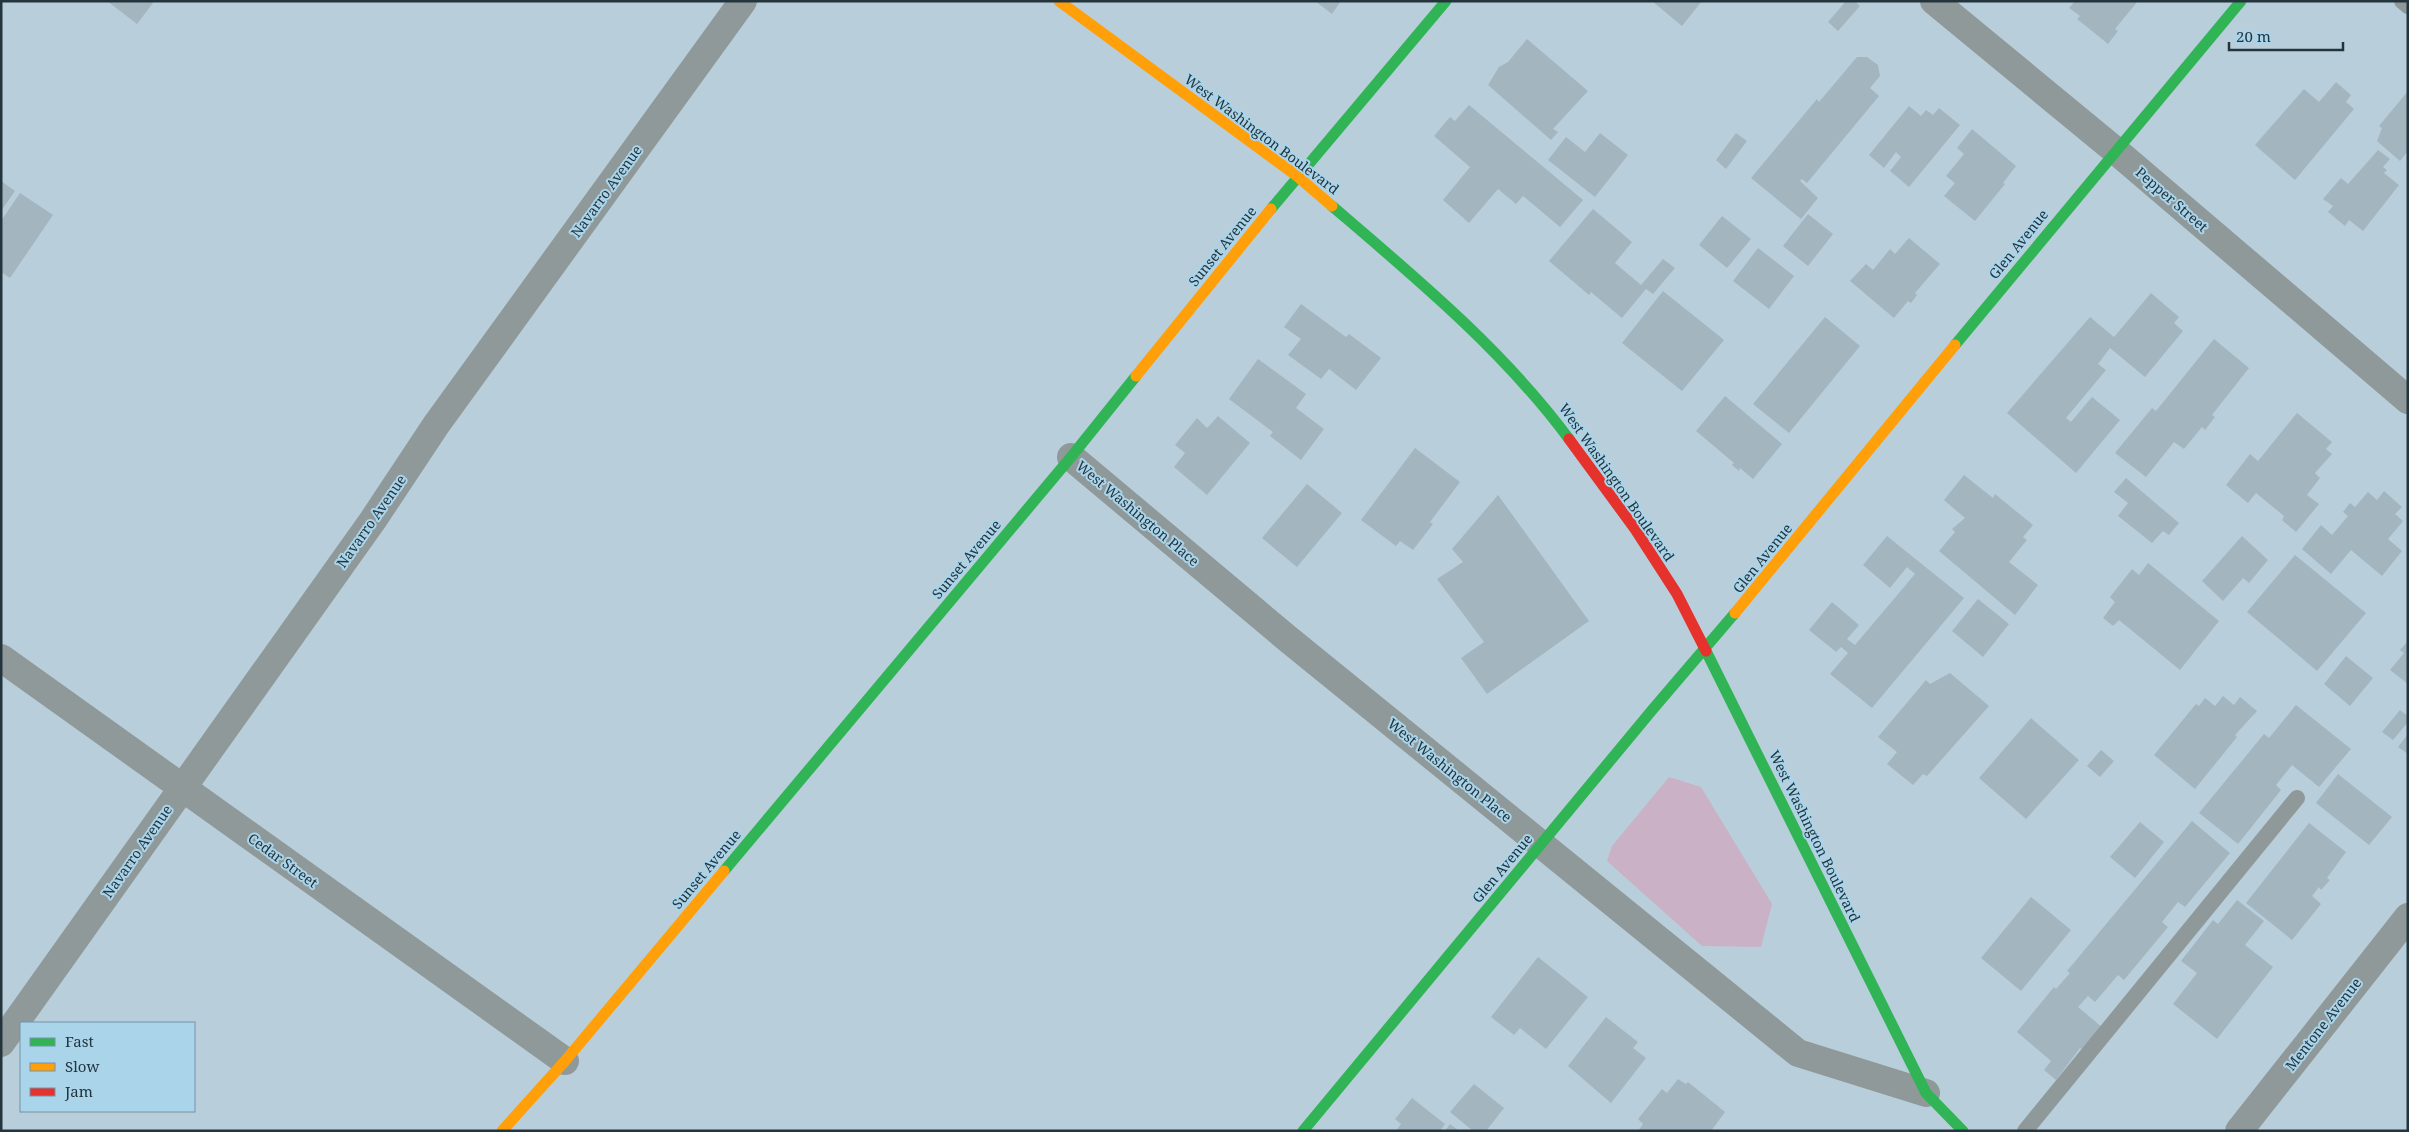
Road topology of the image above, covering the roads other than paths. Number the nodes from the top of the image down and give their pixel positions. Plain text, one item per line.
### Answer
1 (743, 1) edge
2 (1059, 1) edge
3 (1446, 1) edge
4 (1934, 1) edge
5 (2241, 1) edge
6 (2402, 1) edge
7 (2408, 6) edge
8 (2116, 151) junction
9 (1297, 176) junction
10 (2408, 400) edge
11 (1071, 457) junction
12 (1706, 650) junction
13 (1, 658) edge
14 (182, 787) junction
15 (2297, 798) dead end
16 (1541, 845) junction
17 (2408, 917) edge
18 (1, 1043) edge
19 (564, 1061) junction
20 (1926, 1093) junction
21 (502, 1131) edge
22 (1303, 1131) edge
23 (1963, 1131) edge
24 (2025, 1131) edge
25 (2239, 1131) edge

1 - 14 street, Navarro Avenue
2 - 9 street, West Washington Boulevard
3 - 9 street, Sunset Avenue
4 - 8 street, Pepper Street
5 - 8 street, Glen Avenue
6 - 7 lane
8 - 10 street, Pepper Street
8 - 12 street, Glen Avenue
9 - 11 street, Sunset Avenue
9 - 12 street, West Washington Boulevard
11 - 16 street, West Washington Place
11 - 19 street, Sunset Avenue
12 - 16 street, Glen Avenue
12 - 20 street, West Washington Boulevard
13 - 14 street, Cedar Street
14 - 18 street, Navarro Avenue
14 - 19 street, Cedar Street
15 - 24 lane
16 - 20 street, West Washington Place
16 - 22 street, Glen Avenue
17 - 25 street, Mentone Avenue
19 - 21 street, Sunset Avenue
20 - 23 street, West Washington Boulevard

